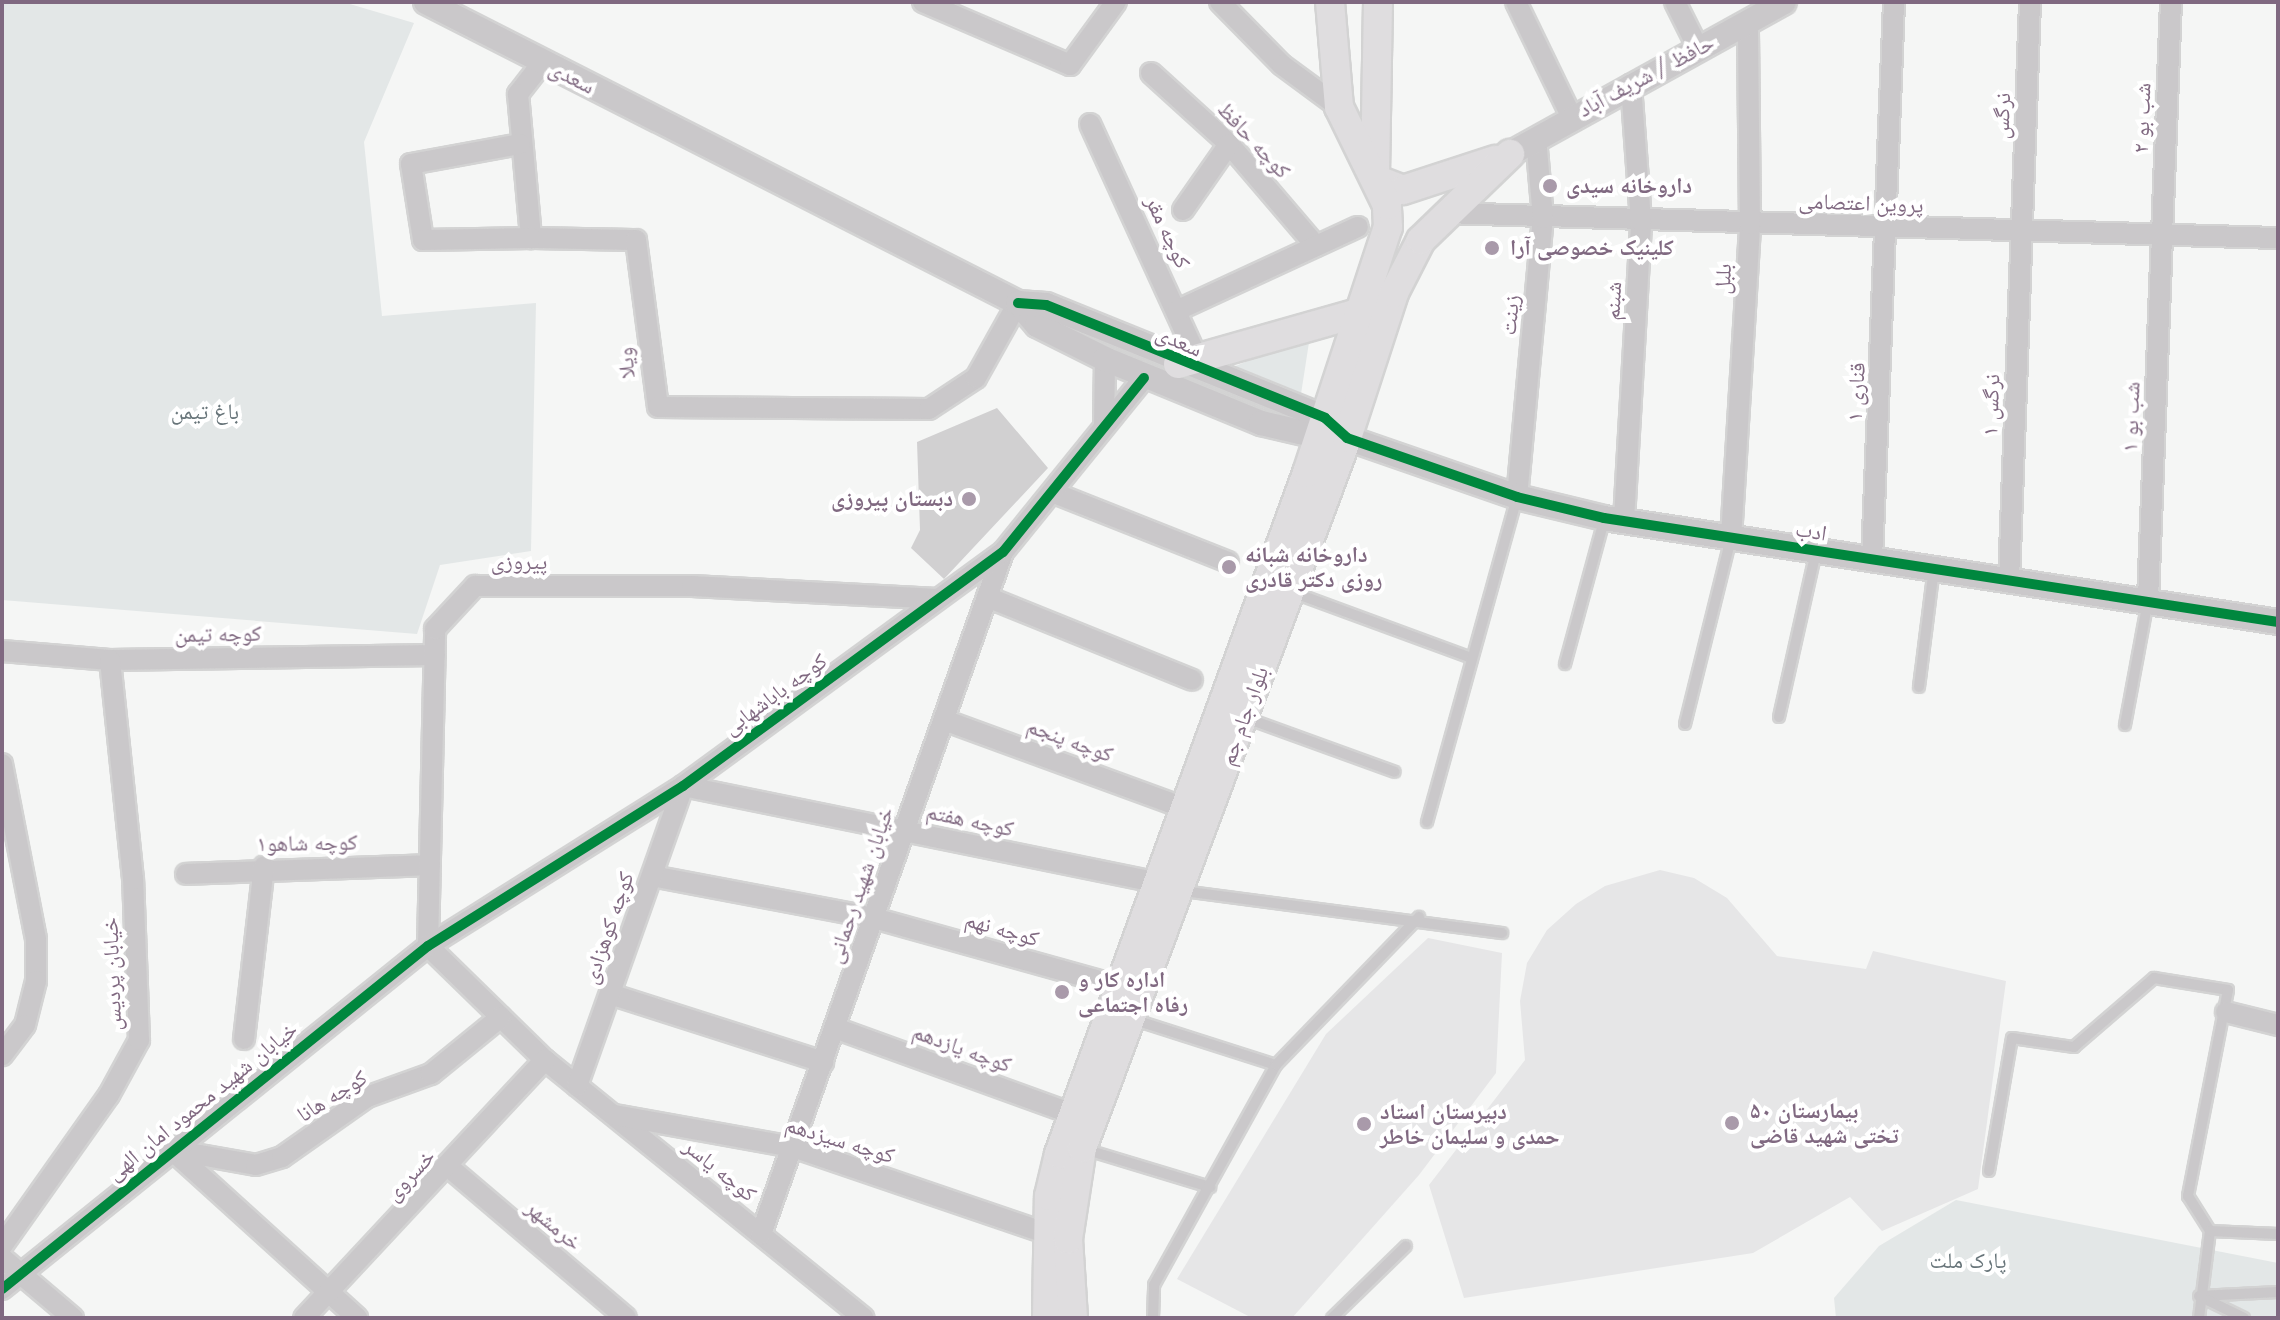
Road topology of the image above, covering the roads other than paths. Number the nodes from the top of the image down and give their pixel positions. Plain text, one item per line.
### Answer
1 (426, 2) edge
2 (923, 2) edge
3 (1116, 2) edge
4 (1220, 2) edge
5 (1330, 2) edge
6 (1378, 2) edge
7 (1516, 2) edge
8 (1675, 2) edge
9 (1784, 2) edge
10 (1894, 2) edge
11 (2030, 2) edge
12 (2171, 2) edge
13 (1748, 22) junction
14 (1698, 48) junction
15 (543, 62) junction
16 (1151, 73) dead end
17 (1631, 84) junction
18 (1339, 107) junction
19 (1571, 116) junction
20 (1090, 124) dead end
21 (1536, 138) junction
22 (520, 144) junction
23 (1229, 144) junction
24 (1510, 154) junction
25 (1375, 179) junction
26 (1183, 210) dead end
27 (1444, 213) junction
28 (1543, 218) junction
29 (1641, 221) junction
30 (1750, 224) junction
31 (1358, 227) dead end
32 (1889, 228) junction
33 (2022, 231) junction
34 (2162, 235) junction
35 (531, 238) junction
36 (2278, 238) edge
37 (1316, 246) junction
38 (1018, 303) junction
39 (1178, 310) junction
40 (1358, 313) junction
41 (1105, 359) junction
42 (1189, 363) junction
43 (1144, 378) junction
44 (1104, 426) junction
45 (1321, 430) junction
46 (1347, 438) junction
47 (1054, 493) junction
48 (1517, 497) junction
49 (1614, 519) junction
50 (1731, 538) junction
51 (1003, 552) junction
52 (1816, 552) junction
53 (1872, 560) junction
54 (1228, 562) dead end
55 (1934, 569) junction
56 (2009, 581) junction
57 (1290, 592) junction
58 (987, 597) junction
59 (938, 599) junction
60 (2148, 600) junction
61 (2278, 622) edge
62 (2, 651) edge
63 (435, 655) junction
64 (1471, 658) junction
65 (110, 660) junction
66 (1565, 664) dead end
67 (1192, 680) dead end
68 (1919, 687) dead end
69 (1779, 717) dead end
70 (1244, 718) junction
71 (944, 720) junction
72 (1685, 724) dead end
73 (2125, 725) dead end
74 (2, 764) edge
75 (1395, 772) dead end
76 (683, 786) junction
77 (1179, 806) junction
78 (1427, 822) dead end
79 (905, 831) junction
80 (430, 865) junction
81 (264, 866) junction
82 (186, 874) dead end
83 (652, 876) junction
84 (1153, 882) junction
85 (1181, 890) junction
86 (1419, 917) junction
87 (874, 918) junction
88 (1502, 933) dead end
89 (428, 946) junction
90 (1118, 986) junction
91 (610, 994) junction
92 (2226, 1012) junction
93 (501, 1017) junction
94 (1130, 1018) junction
95 (2278, 1025) edge
96 (835, 1028) junction
97 (244, 1039) dead end
98 (2, 1055) edge
99 (545, 1060) junction
100 (823, 1062) junction
101 (1276, 1065) junction
102 (577, 1086) junction
103 (611, 1114) junction
104 (1073, 1114) junction
105 (793, 1147) junction
106 (1082, 1148) junction
107 (172, 1150) junction
108 (450, 1168) junction
109 (1989, 1171) dead end
110 (1210, 1187) junction
111 (2210, 1231) junction
112 (761, 1234) junction
113 (1048, 1234) junction
114 (2278, 1234) edge
115 (2, 1246) edge
116 (1406, 1246) dead end
117 (2, 1258) edge
118 (21, 1271) junction
119 (2, 1289) edge
120 (2278, 1292) edge
121 (332, 1294) junction
122 (2199, 1296) junction
123 (73, 1318) edge
124 (304, 1318) edge
125 (357, 1318) edge
126 (626, 1318) edge
127 (864, 1318) edge
128 (1047, 1318) edge
129 (1073, 1318) edge
130 (1153, 1318) edge
131 (1332, 1318) edge
132 (2199, 1318) edge
133 (2244, 1318) edge

1 - 15 street, سعدی
2 - 3 street
4 - 18 street
5 - 18 main road
6 - 25 main road
7 - 19 street
8 - 14 street
9 - 13 street, حافظ / شریف آباد
10 - 32 street, قناری ۱
11 - 33 street, نرگس
12 - 34 street, شب بو ۲
13 - 14 street, حافظ / شریف آباد
13 - 30 street, بلبل
14 - 17 street, حافظ / شریف آباد
15 - 22 street
15 - 38 street, سعدی
16 - 23 street, کوچه حافظ
17 - 19 street, حافظ / شریف آباد
17 - 29 street, شبنم
18 - 25 main road
19 - 21 street, حافظ / شریف آباد
20 - 39 street, کوچه مقر
21 - 24 street, حافظ / شریف آباد
21 - 28 street, زینت
22 - 35 street
22 - 35 street
23 - 26 street
23 - 37 street, کوچه حافظ
24 - 25 main road
24 - 27 main road, بلوار جام جم
25 - 40 main road, بلوار جام جم
27 - 28 street, پروین اعتصامی
27 - 46 main road, بلوار جام جم
28 - 29 street, پروین اعتصامی
28 - 48 street, زینت
29 - 30 street, پروین اعتصامی
29 - 49 street, شبنم
30 - 32 street, پروین اعتصامی
30 - 50 street, بلبل
31 - 37 street
32 - 33 street, پروین اعتصامی
32 - 53 street, قناری ۱
33 - 34 street, پروین اعتصامی
33 - 56 street, نرگس ۱
34 - 36 street, پروین اعتصامی
34 - 60 street, شب بو ۱
35 - 38 street, ویلا
37 - 39 street
38 - 41 street, سعدی
38 - 42 street, سعدی
39 - 42 street, کوچه مقر
40 - 42 main road
40 - 45 main road, بلوار جام جم
41 - 43 street, سعدی
41 - 44 street
42 - 45 street, سعدی
43 - 44 street, کوچه باباشهابی
43 - 45 street, سعدی
44 - 47 street, کوچه باباشهابی
45 - 46 street
45 - 77 main road, بلوار جام جم
46 - 48 street, ادب
46 - 57 main road, بلوار جام جم
47 - 51 street, کوچه باباشهابی
47 - 54 street
48 - 49 street, ادب
48 - 64 lane
49 - 50 street, ادب
49 - 66 lane
50 - 52 street, ادب
50 - 72 lane
51 - 58 street, خیابان شهید رحمانی
51 - 59 street, کوچه باباشهابی
52 - 53 street, ادب
52 - 69 lane
53 - 55 street, ادب
55 - 56 street, ادب
55 - 68 lane
56 - 60 street, ادب
57 - 64 lane
57 - 70 main road, بلوار جام جم
58 - 67 street
58 - 71 street, خیابان شهید رحمانی
59 - 63 street, پیروزی
59 - 76 street, کوچه باباشهابی
60 - 61 street, ادب
60 - 73 lane
62 - 65 street, کوچه تیمن
63 - 65 street, کوچه تیمن
63 - 80 street, پیروزی
64 - 78 lane
65 - 115 street, خیابان پردیس
70 - 75 lane
70 - 85 main road, بلوار جام جم
71 - 77 street, کوچه پنجم
71 - 79 street, خیابان شهید رحمانی
74 - 98 street
76 - 79 street, کوچه هفتم
76 - 83 street, کوچه کوهزادی
76 - 89 street, کوچه باباشهابی
77 - 84 main road, بلوار جام جم
79 - 84 street, کوچه هفتم
79 - 87 street, خیابان شهید رحمانی
80 - 81 street, کوچه شاهو۱
80 - 89 street, پیروزی
81 - 82 street, کوچه شاهو۱
81 - 97 street
83 - 87 street, کوچه نهم
83 - 91 street, کوچه کوهزادی
84 - 85 main road
84 - 90 main road, بلوار جام جم
85 - 86 lane
85 - 94 main road, بلوار جام جم
86 - 88 lane
86 - 101 lane
87 - 90 street, کوچه نهم
87 - 96 street, خیابان شهید رحمانی
89 - 93 street, کوچه یاسر
89 - 107 street, خیابان شهید محمود امان الهی
90 - 104 main road, بلوار جام جم
91 - 100 street
91 - 102 street, کوچه کوهزادی
92 - 95 street
92 - 109 lane
92 - 111 lane
93 - 99 street, کوچه یاسر
93 - 107 street, کوچه هانا
94 - 101 lane
94 - 106 main road, بلوار جام جم
96 - 100 street, خیابان شهید رحمانی
96 - 104 street, کوچه یازدهم
99 - 102 street, کوچه یاسر
99 - 108 street, خسروی
100 - 105 street, خیابان شهید رحمانی
101 - 110 lane
102 - 103 street, کوچه یاسر
103 - 105 street, کوچه سیزدهم
103 - 112 street, کوچه یاسر
104 - 113 main road, بلوار جام جم
105 - 112 street, خیابان شهید رحمانی
105 - 113 street, کوچه سیزدهم
106 - 110 lane
106 - 129 main road, بلوار جام جم
107 - 118 street, خیابان شهید محمود امان الهی
107 - 121 street
108 - 121 street, خسروی
108 - 126 street, خرمشهر
110 - 130 lane
111 - 114 lane
111 - 122 lane
112 - 127 street, کوچه یاسر
113 - 128 main road, بلوار جام جم
116 - 131 lane
117 - 118 street
118 - 119 street, خیابان شهید محمود امان الهی
118 - 123 street
120 - 122 lane
121 - 124 street, خسروی
121 - 125 street
122 - 132 lane
122 - 133 lane

